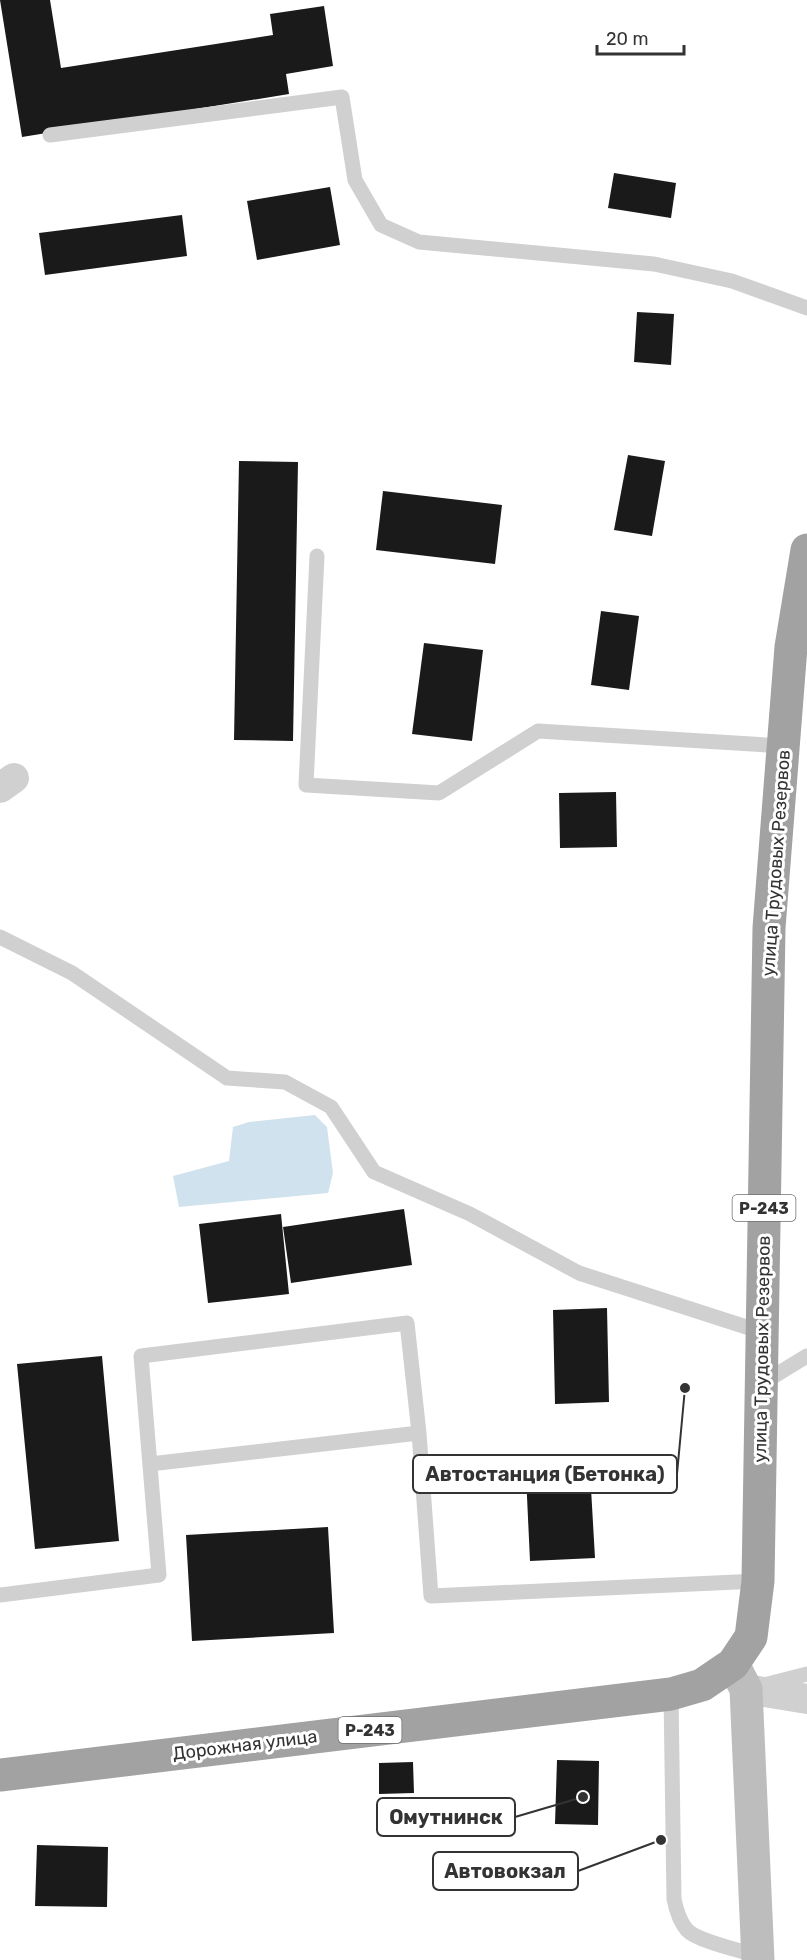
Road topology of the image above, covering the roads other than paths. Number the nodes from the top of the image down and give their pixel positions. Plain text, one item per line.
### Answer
1 (50, 135) dead end
2 (807, 308) edge
3 (807, 550) edge
4 (317, 556) dead end
5 (801, 616) edge
6 (783, 746) junction
7 (0, 937) edge
8 (762, 1332) junction
9 (807, 1356) edge
10 (761, 1384) junction
11 (419, 1433) junction
12 (150, 1464) junction
13 (758, 1581) junction
14 (0, 1595) edge
15 (807, 1674) edge
16 (739, 1677) junction
17 (671, 1694) junction
18 (807, 1699) edge
19 (0, 1774) edge
20 (758, 1958) edge

1 - 2 lane
3 - 5 highway, улица Трудовых Резервов / Р-243
4 - 6 lane
5 - 6 highway, улица Трудовых Резервов / Р-243
6 - 8 highway, улица Трудовых Резервов / Р-243
7 - 8 lane
8 - 10 highway, улица Трудовых Резервов / Р-243
9 - 10 lane
10 - 13 highway, улица Трудовых Резервов / Р-243
11 - 12 lane
11 - 12 lane
11 - 13 lane
12 - 14 lane
13 - 16 highway, улица Трудовых Резервов / Р-243
15 - 16 lane
16 - 17 highway, Дорожная улица / Р-243
16 - 18 street
16 - 20 main road
17 - 19 highway, Дорожная улица / Р-243
17 - 20 lane

